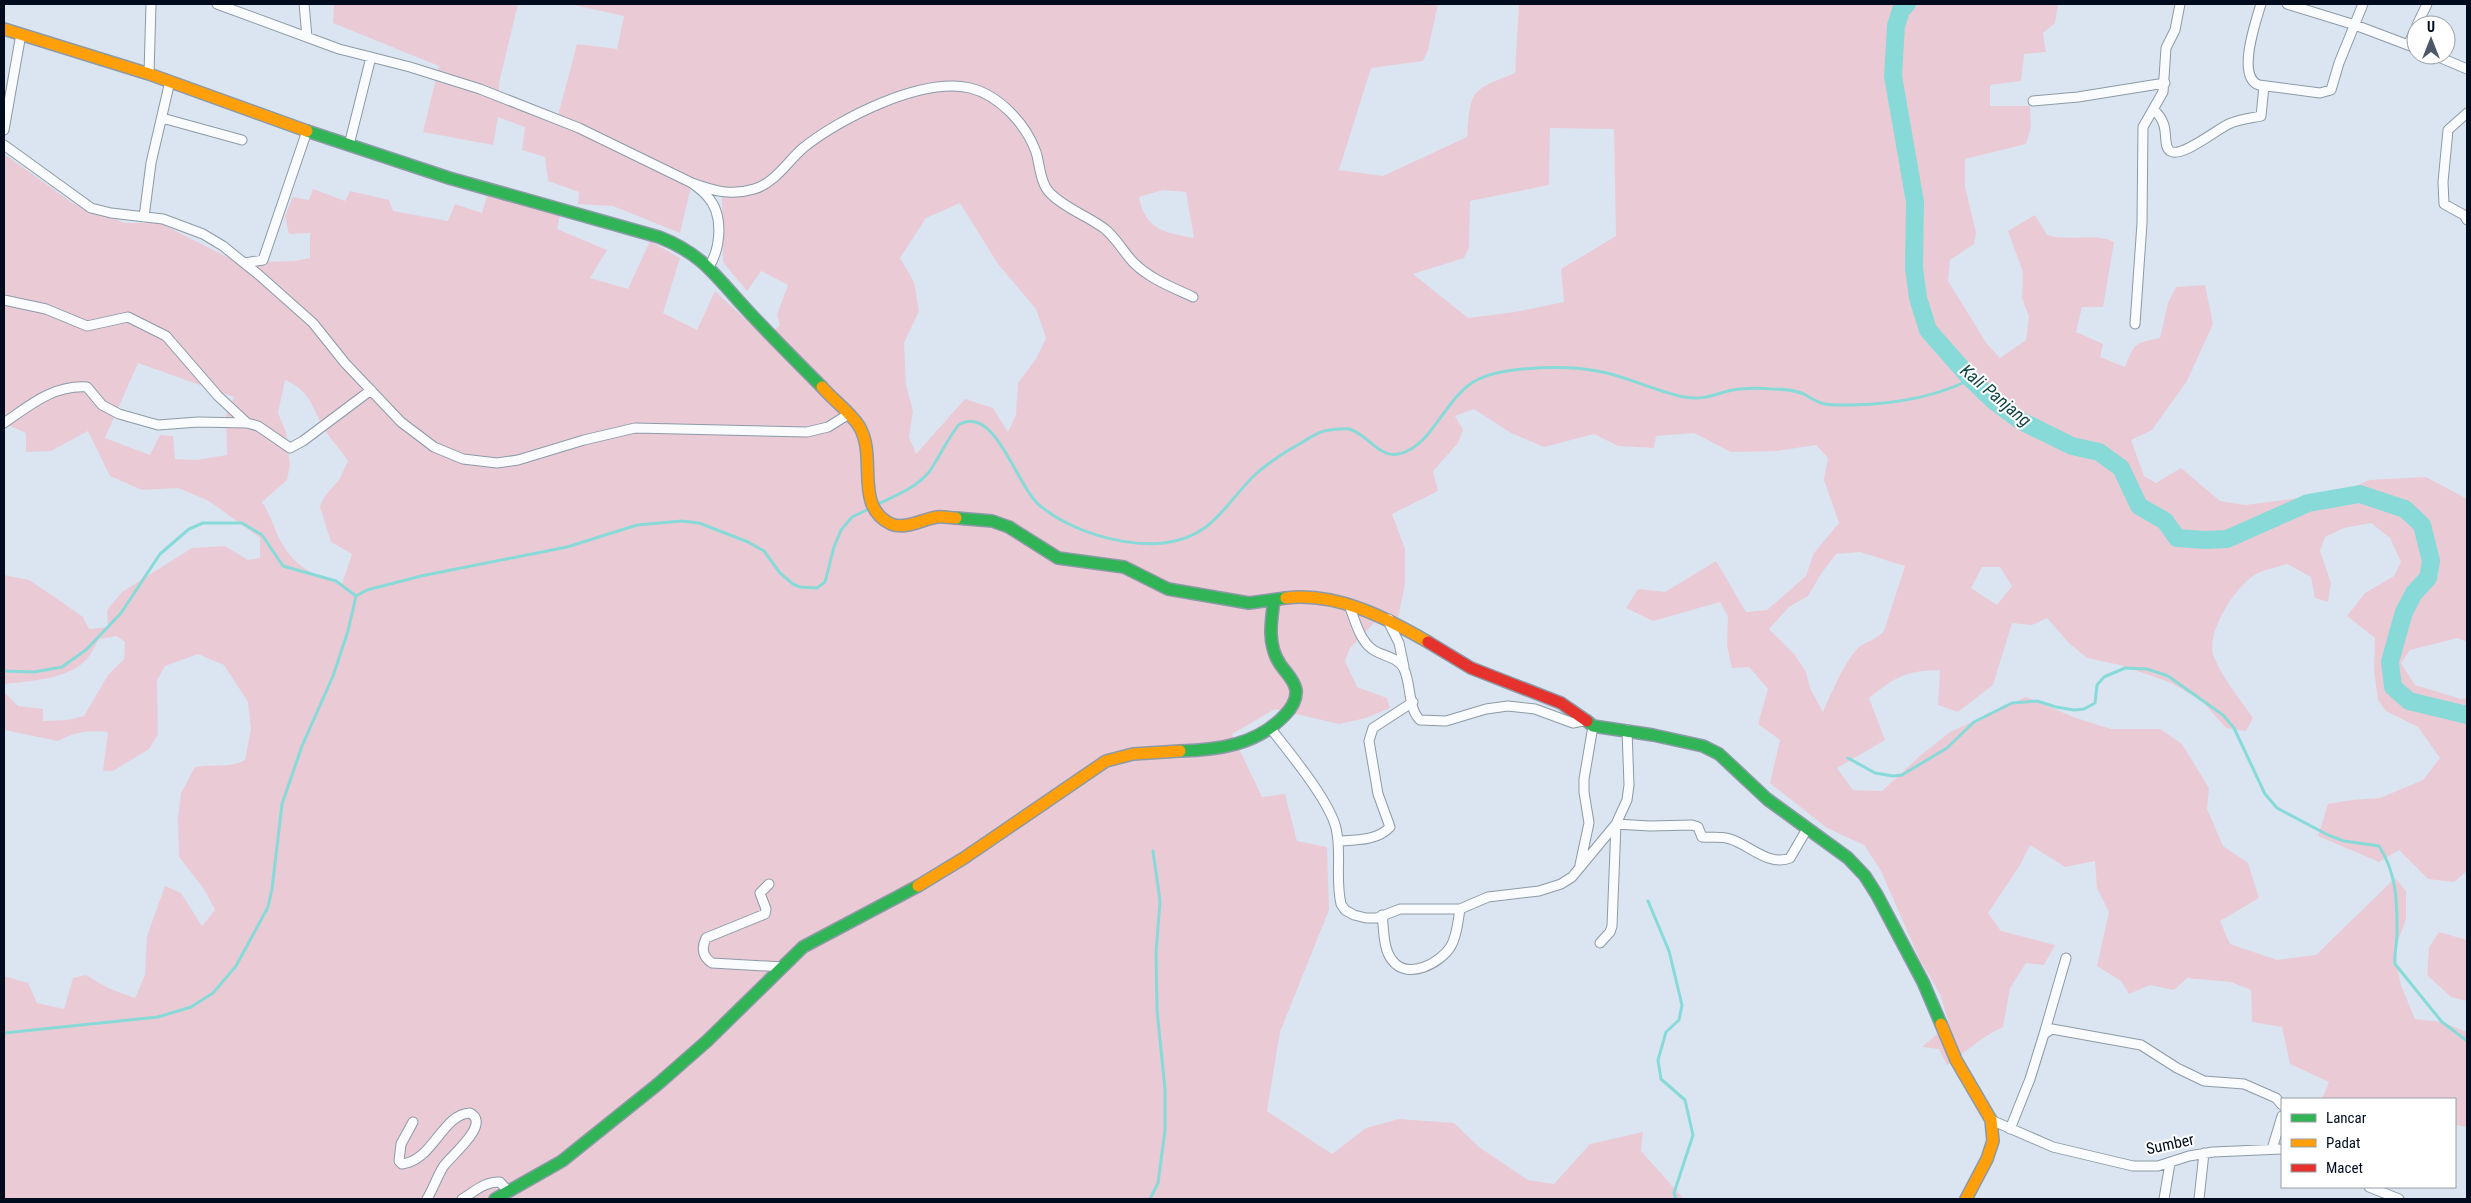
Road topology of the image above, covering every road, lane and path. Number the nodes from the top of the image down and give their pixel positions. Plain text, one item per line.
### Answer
1 (151, 4) edge
2 (217, 4) edge
3 (304, 4) edge
4 (2180, 4) edge
5 (2261, 4) edge
6 (2287, 4) edge
7 (2363, 4) edge
8 (2355, 25) junction
9 (4, 29) edge
10 (21, 34) junction
11 (307, 37) junction
12 (2406, 45) edge
13 (371, 57) junction
14 (149, 74) junction
15 (170, 81) junction
16 (2165, 83) junction
17 (2264, 86) junction
18 (2034, 100) dead end
19 (2154, 110) junction
20 (2467, 113) edge
21 (162, 118) junction
22 (4, 130) edge
23 (307, 131) junction
24 (242, 140) dead end
25 (349, 145) junction
26 (4, 146) edge
27 (692, 183) junction
28 (144, 217) junction
29 (2467, 220) edge
30 (245, 263) junction
31 (709, 266) junction
32 (1193, 297) dead end
33 (4, 300) edge
34 (2135, 324) dead end
35 (371, 390) junction
36 (849, 414) junction
37 (4, 423) edge
38 (247, 423) junction
39 (1274, 600) junction
40 (1349, 606) junction
41 (1390, 619) junction
42 (1404, 667) junction
43 (1413, 702) junction
44 (1588, 724) junction
45 (1271, 729) junction
46 (1627, 730) junction
47 (1616, 824) junction
48 (1807, 829) junction
49 (1338, 841) junction
50 (1580, 868) junction
51 (769, 884) dead end
52 (1460, 909) junction
53 (1382, 916) junction
54 (1600, 944) dead end
55 (2066, 958) dead end
56 (783, 967) junction
57 (2044, 1034) junction
58 (2281, 1103) edge
59 (2281, 1119) edge
60 (1990, 1120) junction
61 (413, 1122) dead end
62 (2010, 1130) junction
63 (2272, 1148) junction
64 (2281, 1148) edge
65 (2204, 1153) junction
66 (2170, 1163) junction
67 (2372, 1188) edge
68 (508, 1191) junction
69 (427, 1199) edge
70 (462, 1199) edge
71 (495, 1199) edge
72 (1966, 1199) edge
73 (2164, 1199) edge
74 (2199, 1199) edge
75 (2399, 1199) edge

1 - 14 street
2 - 11 street
3 - 11 street
4 - 16 street
5 - 17 street
6 - 8 street
7 - 8 street
8 - 12 street
8 - 17 street
9 - 10 street
10 - 14 street
10 - 22 street
11 - 13 street
13 - 25 street
13 - 27 street
14 - 15 street
15 - 21 street
15 - 23 street
16 - 18 street
16 - 19 street
17 - 19 street
19 - 34 street
20 - 29 street
21 - 24 street
21 - 28 street
23 - 25 street
23 - 30 street
25 - 31 street
26 - 28 street
27 - 31 street
27 - 32 street
28 - 30 street
30 - 35 street
31 - 36 street
33 - 38 street
35 - 36 street
35 - 38 street
36 - 39 street
37 - 38 street
39 - 40 street
39 - 45 street
40 - 41 street
40 - 42 street
41 - 42 street
41 - 44 street
42 - 43 street
43 - 44 street
43 - 49 street
44 - 46 street
44 - 50 street
45 - 49 street
45 - 56 street
46 - 47 street
46 - 48 street
47 - 48 street
47 - 50 street
47 - 54 street
48 - 60 street
49 - 53 street
50 - 52 street
51 - 56 street
52 - 53 street
52 - 53 street
55 - 57 street
56 - 68 street
57 - 58 street
57 - 62 street
59 - 63 street
60 - 62 street, Sumber
60 - 72 street
61 - 69 street
62 - 66 street, Sumber
63 - 64 street, Sumber
63 - 65 street, Sumber
65 - 66 street, Sumber
65 - 74 street
66 - 73 street
67 - 75 street
68 - 70 street
68 - 71 street

